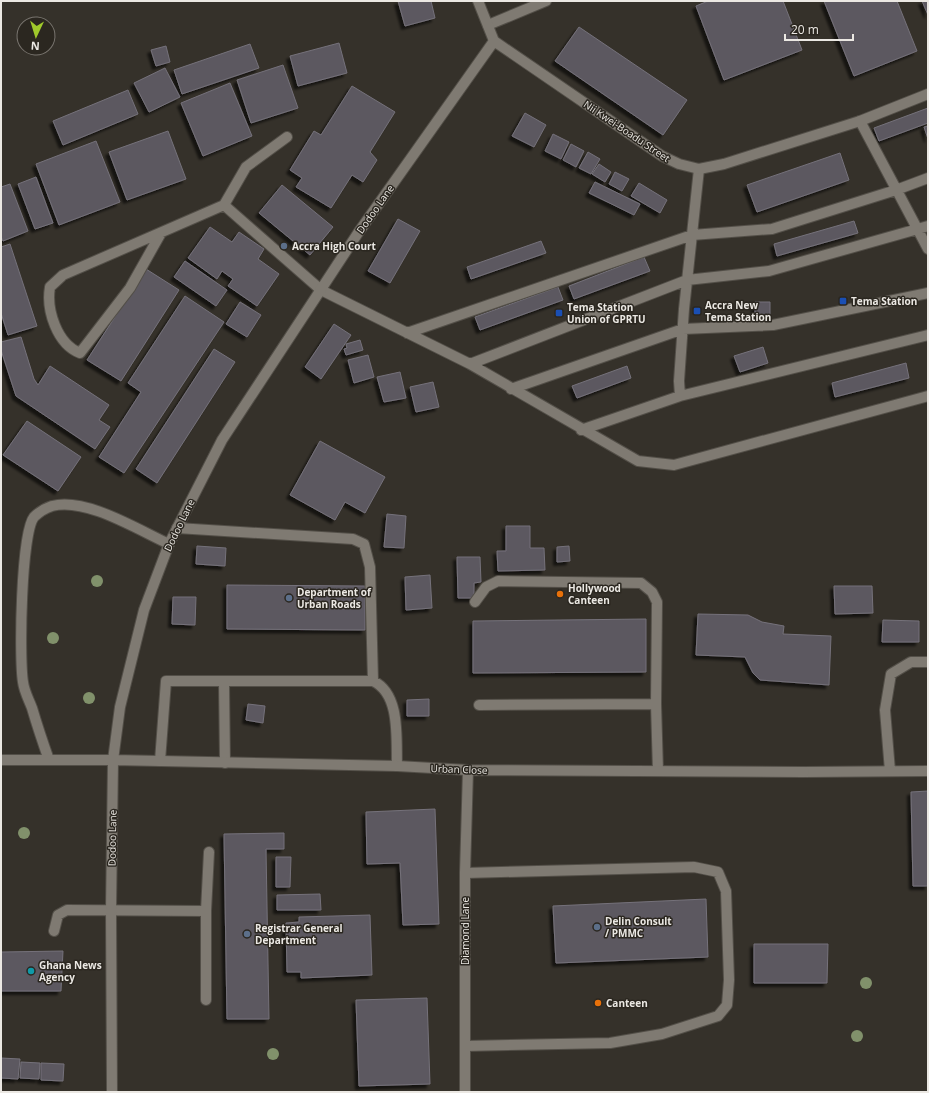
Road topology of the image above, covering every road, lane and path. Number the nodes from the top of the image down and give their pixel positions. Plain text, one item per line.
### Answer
1 (478, 1) edge
2 (546, 1) edge
3 (488, 25) junction
4 (494, 41) junction
5 (928, 94) edge
6 (860, 121) junction
7 (287, 137) dead end
8 (699, 169) junction
9 (928, 178) edge
10 (896, 190) junction
11 (224, 205) junction
12 (928, 226) edge
13 (918, 230) junction
14 (161, 233) junction
15 (692, 235) junction
16 (928, 249) edge
17 (687, 280) junction
18 (321, 290) junction
19 (928, 293) edge
20 (683, 328) junction
21 (407, 333) junction
22 (928, 335) edge
23 (470, 364) junction
24 (511, 389) junction
25 (680, 396) junction
26 (928, 396) edge
27 (581, 430) junction
28 (177, 528) junction
29 (169, 544) junction
30 (475, 602) dead end
31 (928, 662) edge
32 (373, 681) junction
33 (224, 682) junction
34 (656, 704) junction
35 (479, 706) dead end
36 (1, 760) edge
37 (49, 760) junction
38 (113, 760) junction
39 (160, 761) junction
40 (226, 763) junction
41 (397, 766) junction
42 (468, 770) junction
43 (658, 771) junction
44 (890, 771) junction
45 (928, 771) edge
46 (209, 852) dead end
47 (465, 873) junction
48 (206, 911) junction
49 (111, 912) junction
50 (54, 930) dead end
51 (206, 1000) dead end
52 (465, 1046) junction
53 (112, 1092) edge
54 (465, 1092) edge

1 - 3 street
2 - 3 street
3 - 4 street
4 - 8 street, Nii Kwei-Boadu Street
4 - 18 street, Dodoo Lane
5 - 6 street, Nii Kwei-Boadu Street
6 - 8 street, Nii Kwei-Boadu Street
6 - 10 street
7 - 11 street
8 - 15 street
9 - 10 street
10 - 13 street
10 - 15 street
11 - 14 street
11 - 18 street
12 - 13 street
13 - 16 street
13 - 17 street
14 - 14 street
15 - 17 street
15 - 21 street
17 - 20 street
17 - 23 street
18 - 21 street
18 - 28 street, Dodoo Lane
19 - 20 street
20 - 24 street
20 - 25 street
21 - 23 street
22 - 25 street
23 - 24 street
24 - 27 street
25 - 27 street
26 - 27 street
28 - 29 street, Dodoo Lane
28 - 32 street
29 - 37 street
29 - 38 street, Dodoo Lane
30 - 34 street
31 - 44 street
32 - 33 street
32 - 41 street
33 - 39 street
33 - 40 street
34 - 35 street
34 - 43 street
36 - 37 street, Urban Close
37 - 38 street, Urban Close
38 - 39 street, Urban Close
38 - 49 street, Dodoo Lane
39 - 40 street, Urban Close
40 - 41 street, Urban Close
41 - 42 street, Urban Close
42 - 43 street, Urban Close
42 - 47 street, Diamond Lane
43 - 44 street, Urban Close
44 - 45 street, Urban Close
46 - 48 street
47 - 52 street, Diamond Lane
47 - 52 street
48 - 49 street
48 - 51 street
49 - 50 street
49 - 53 street, Dodoo Lane
52 - 54 street, Diamond Lane

